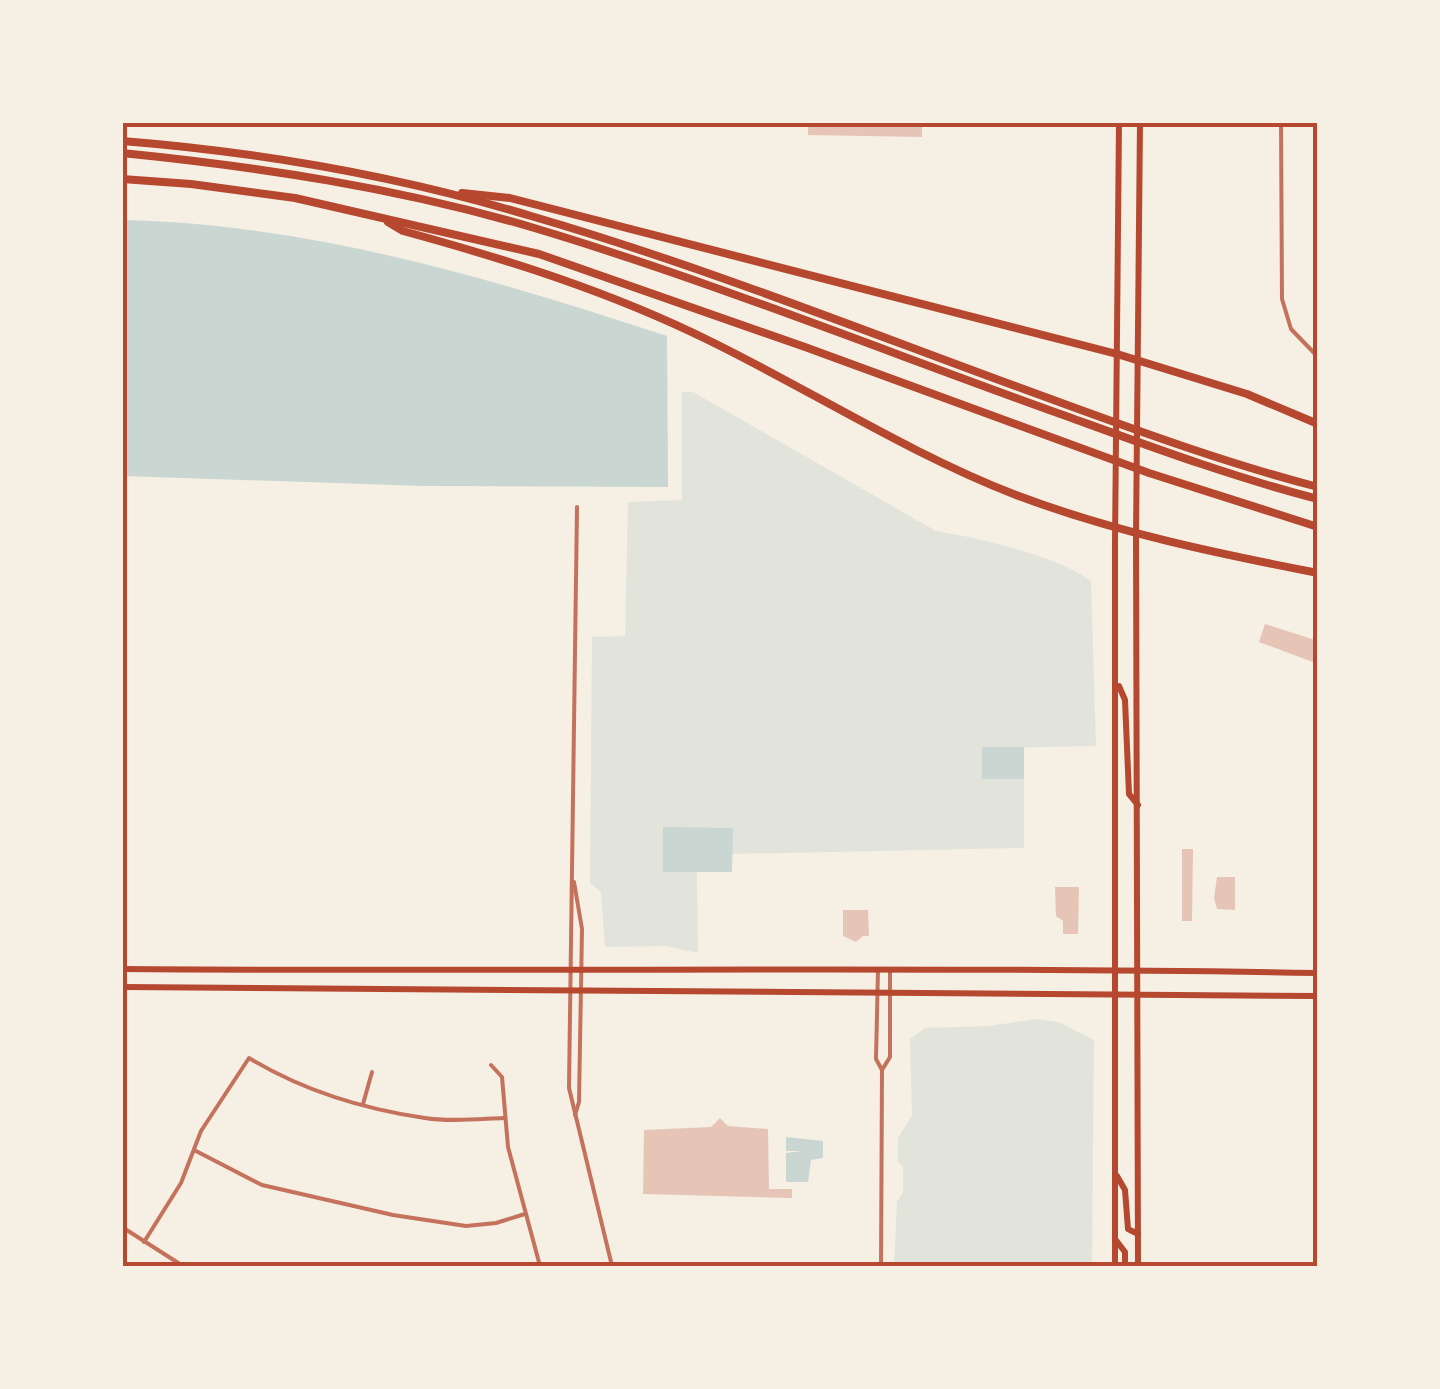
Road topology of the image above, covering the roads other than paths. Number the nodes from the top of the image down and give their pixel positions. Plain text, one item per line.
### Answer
1 (1119, 122) edge
2 (1140, 122) edge
3 (1281, 122) edge
4 (122, 142) edge
5 (122, 154) edge
6 (122, 179) edge
7 (432, 190) junction
8 (375, 216) junction
9 (1117, 354) junction
10 (1318, 357) edge
11 (1138, 361) junction
12 (1318, 424) edge
13 (1318, 488) edge
14 (1318, 499) edge
15 (577, 508) dead end
16 (1318, 526) edge
17 (1116, 530) junction
18 (1136, 535) junction
19 (1318, 573) edge
20 (1116, 680) junction
21 (1138, 805) junction
22 (573, 877) junction
23 (122, 969) edge
24 (878, 969) junction
25 (890, 969) junction
26 (1114, 970) junction
27 (1137, 971) junction
28 (568, 972) junction
29 (580, 972) junction
30 (1318, 973) edge
31 (122, 987) edge
32 (568, 990) junction
33 (580, 990) junction
34 (878, 992) junction
35 (890, 992) junction
36 (1114, 993) junction
37 (1138, 993) junction
38 (1318, 996) edge
39 (491, 1065) dead end
40 (882, 1070) junction
41 (372, 1072) dead end
42 (363, 1104) junction
43 (575, 1115) junction
44 (504, 1118) junction
45 (193, 1150) junction
46 (1114, 1171) junction
47 (525, 1214) junction
48 (122, 1227) edge
49 (1138, 1234) junction
50 (1114, 1239) junction
51 (144, 1242) junction
52 (183, 1266) edge
53 (540, 1266) edge
54 (595, 1266) edge
55 (603, 1266) edge
56 (612, 1266) edge
57 (881, 1266) edge
58 (1114, 1266) edge
59 (1125, 1266) edge
60 (1138, 1266) edge

1 - 9 main road
2 - 11 main road
3 - 10 street
4 - 7 highway
5 - 14 highway
6 - 8 highway
7 - 9 highway
7 - 13 highway
8 - 16 highway
8 - 17 highway
9 - 11 highway
9 - 17 main road
11 - 12 highway
11 - 18 main road
15 - 22 street
17 - 18 highway
17 - 20 main road
18 - 19 highway
18 - 21 main road
20 - 21 main road
20 - 26 main road
21 - 27 main road
22 - 28 street
22 - 29 street
23 - 28 main road
24 - 25 main road
24 - 29 main road
24 - 34 street
25 - 26 main road
25 - 35 street
26 - 27 main road
26 - 36 main road
27 - 30 main road
27 - 37 main road
28 - 29 main road
28 - 32 street
29 - 33 street
31 - 32 main road
32 - 33 main road
32 - 43 street
33 - 34 main road
33 - 43 street
34 - 35 main road
34 - 40 street
35 - 36 main road
35 - 40 street
36 - 37 main road
36 - 46 main road
37 - 38 main road
37 - 49 main road
39 - 44 street
40 - 57 street
41 - 42 street
42 - 44 street
42 - 45 street
43 - 56 street
44 - 47 street
45 - 47 street
45 - 51 street
46 - 49 main road
46 - 50 main road
47 - 53 street
48 - 51 street
49 - 60 main road
50 - 58 main road
50 - 59 main road
51 - 52 street
54 - 55 street

